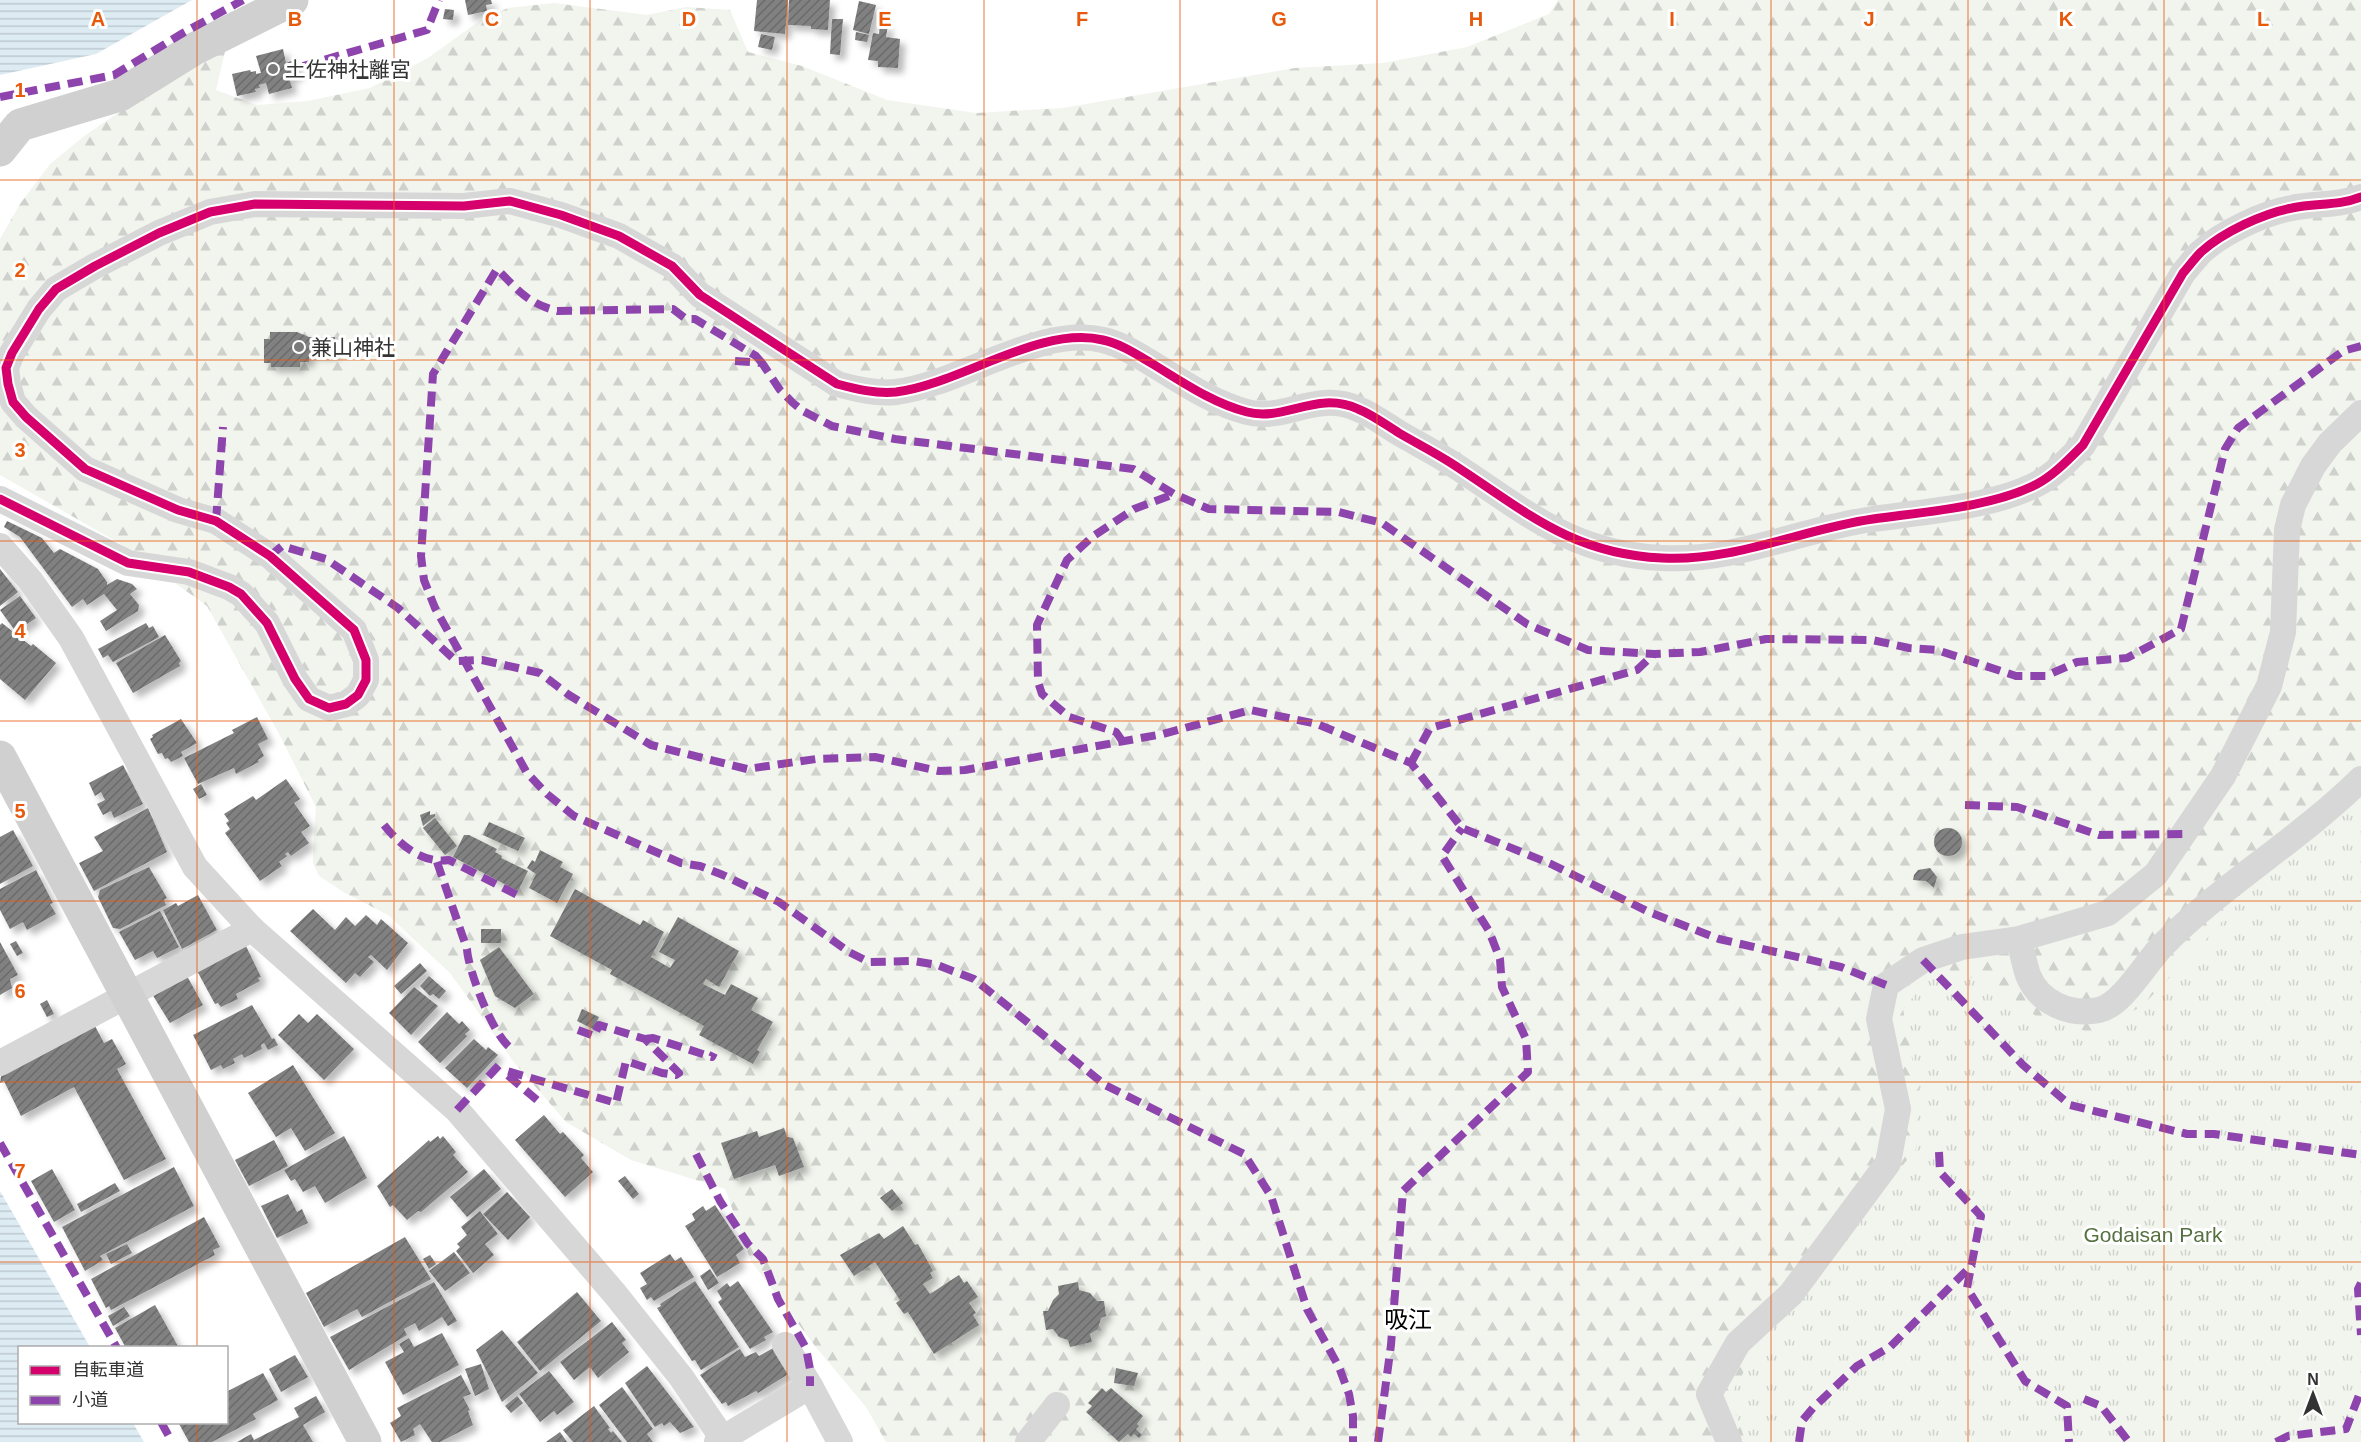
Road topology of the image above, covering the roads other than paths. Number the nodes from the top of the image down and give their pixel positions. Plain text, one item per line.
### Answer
1 (292, 0) edge
2 (0, 150) edge
3 (2361, 197) edge
4 (2361, 413) edge
5 (0, 499) edge
6 (0, 546) edge
7 (0, 758) edge
8 (2361, 779) edge
9 (252, 929) junction
10 (2019, 939) junction
11 (127, 995) junction
12 (0, 1063) edge
13 (785, 1345) dead end
14 (810, 1386) junction
15 (1057, 1405) dead end
16 (722, 1441) edge
17 (365, 1442) edge
18 (840, 1442) edge
19 (1028, 1442) edge
20 (1729, 1442) edge

1 - 2 street
3 - 5 street
4 - 10 street
6 - 9 street
7 - 11 street
8 - 10 street
9 - 11 street
9 - 16 street
10 - 20 street
11 - 12 street
11 - 17 street
13 - 14 street
14 - 16 street
14 - 18 street
15 - 19 street

